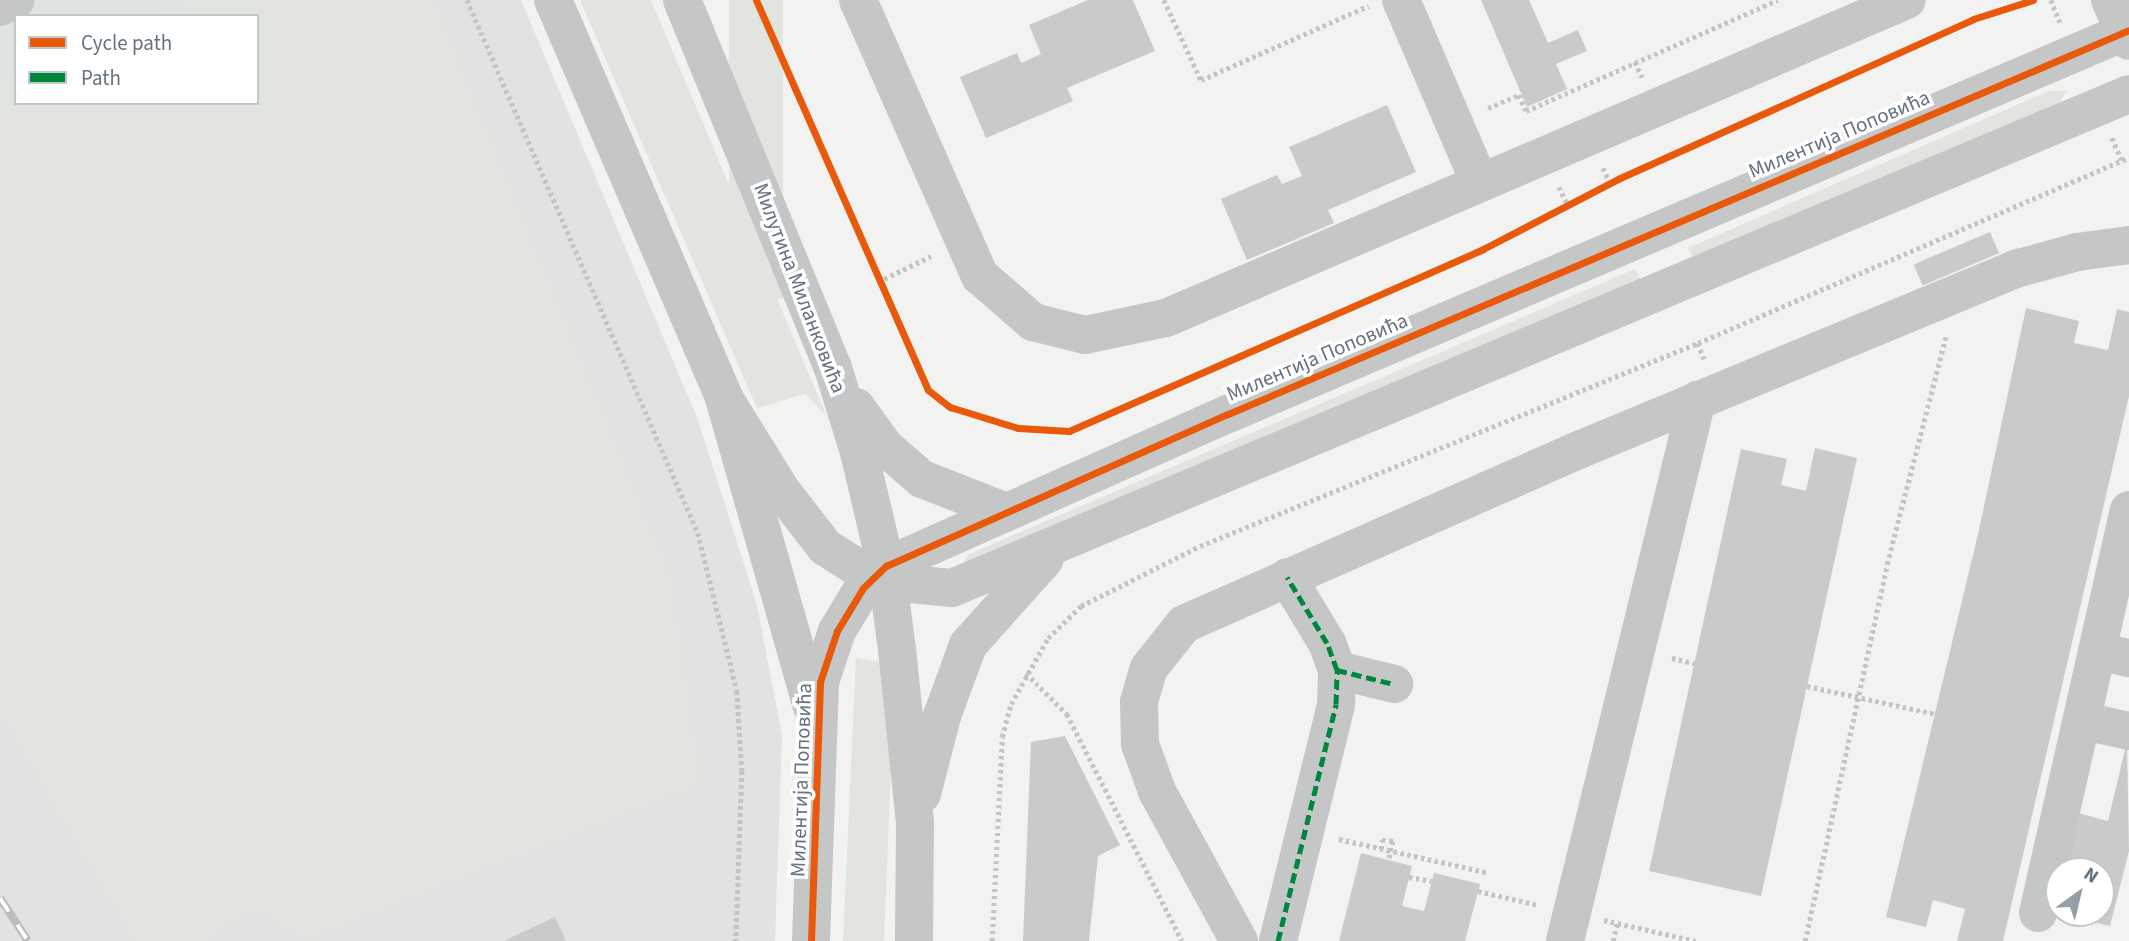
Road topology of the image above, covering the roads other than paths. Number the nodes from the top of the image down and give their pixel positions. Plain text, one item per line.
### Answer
1 (16, 0) edge
2 (553, 0) edge
3 (682, 0) edge
4 (858, 0) edge
5 (1401, 0) edge
6 (1907, 0) edge
7 (0, 7) edge
8 (2123, 26) edge
9 (2129, 94) edge
10 (1480, 183) junction
11 (2129, 245) edge
12 (833, 368) junction
13 (724, 398) junction
14 (1697, 400) junction
15 (2129, 510) edge
16 (1004, 511) junction
17 (1057, 547) junction
18 (882, 576) junction
19 (1287, 577) junction
20 (2114, 654) edge
21 (1337, 670) junction
22 (1394, 684) dead end
23 (2083, 721) junction
24 (817, 726) junction
25 (2129, 731) edge
26 (915, 822) junction
27 (2038, 913) dead end
28 (811, 941) edge
29 (915, 941) edge
30 (1238, 941) edge
31 (1279, 941) edge
32 (1565, 941) edge

1 - 7 street
2 - 13 street
3 - 12 street, Милутина Миланковића
4 - 10 street
5 - 10 street
6 - 10 street
8 - 16 street, Милентија Поповића
9 - 17 street
11 - 14 street
12 - 16 street
12 - 18 street, Милутина Миланковића
13 - 18 street
13 - 24 street
14 - 19 street
14 - 32 street
15 - 20 street
16 - 18 street, Милентија Поповића
17 - 18 street
17 - 26 street
18 - 24 street, Милентија Поповића
18 - 26 street
19 - 21 street
19 - 30 street
20 - 23 street
21 - 22 street
21 - 31 street
23 - 25 street
23 - 27 street
24 - 28 street, Милентија Поповића
26 - 29 street

